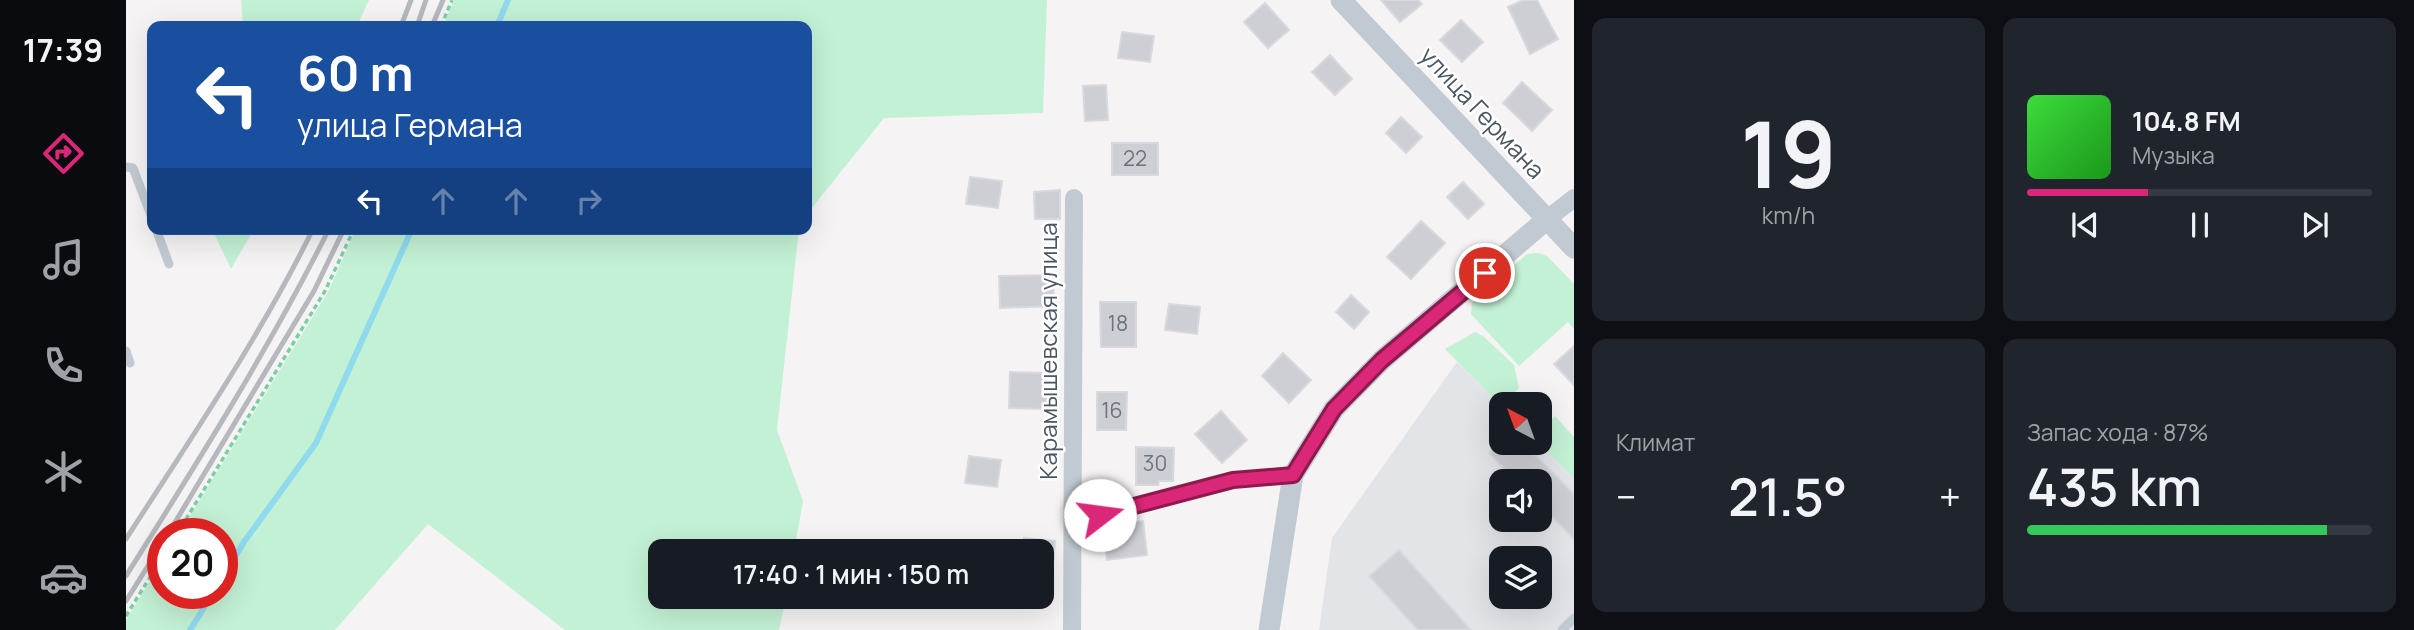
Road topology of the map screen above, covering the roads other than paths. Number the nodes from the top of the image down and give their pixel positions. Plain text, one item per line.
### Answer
1 (1341, 0) edge
2 (126, 167) edge
3 (1074, 198) dead end
4 (1574, 198) edge
5 (147, 205) edge
6 (1546, 220) junction
7 (158, 235) edge
8 (1574, 248) edge
9 (170, 264) dead end
10 (126, 351) edge
11 (130, 363) dead end
12 (1293, 475) junction
13 (1073, 522) junction
14 (1573, 619) edge
15 (1072, 630) edge
16 (1269, 630) edge
17 (1562, 630) edge

1 - 6 street, улица Германа
2 - 5 lane
3 - 13 street, Карамышевская улица
4 - 6 street
6 - 8 street, улица Германа
6 - 12 street
7 - 9 lane
10 - 11 lane
12 - 13 lane
12 - 16 street
13 - 15 street, Карамышевская улица
14 - 17 lane

